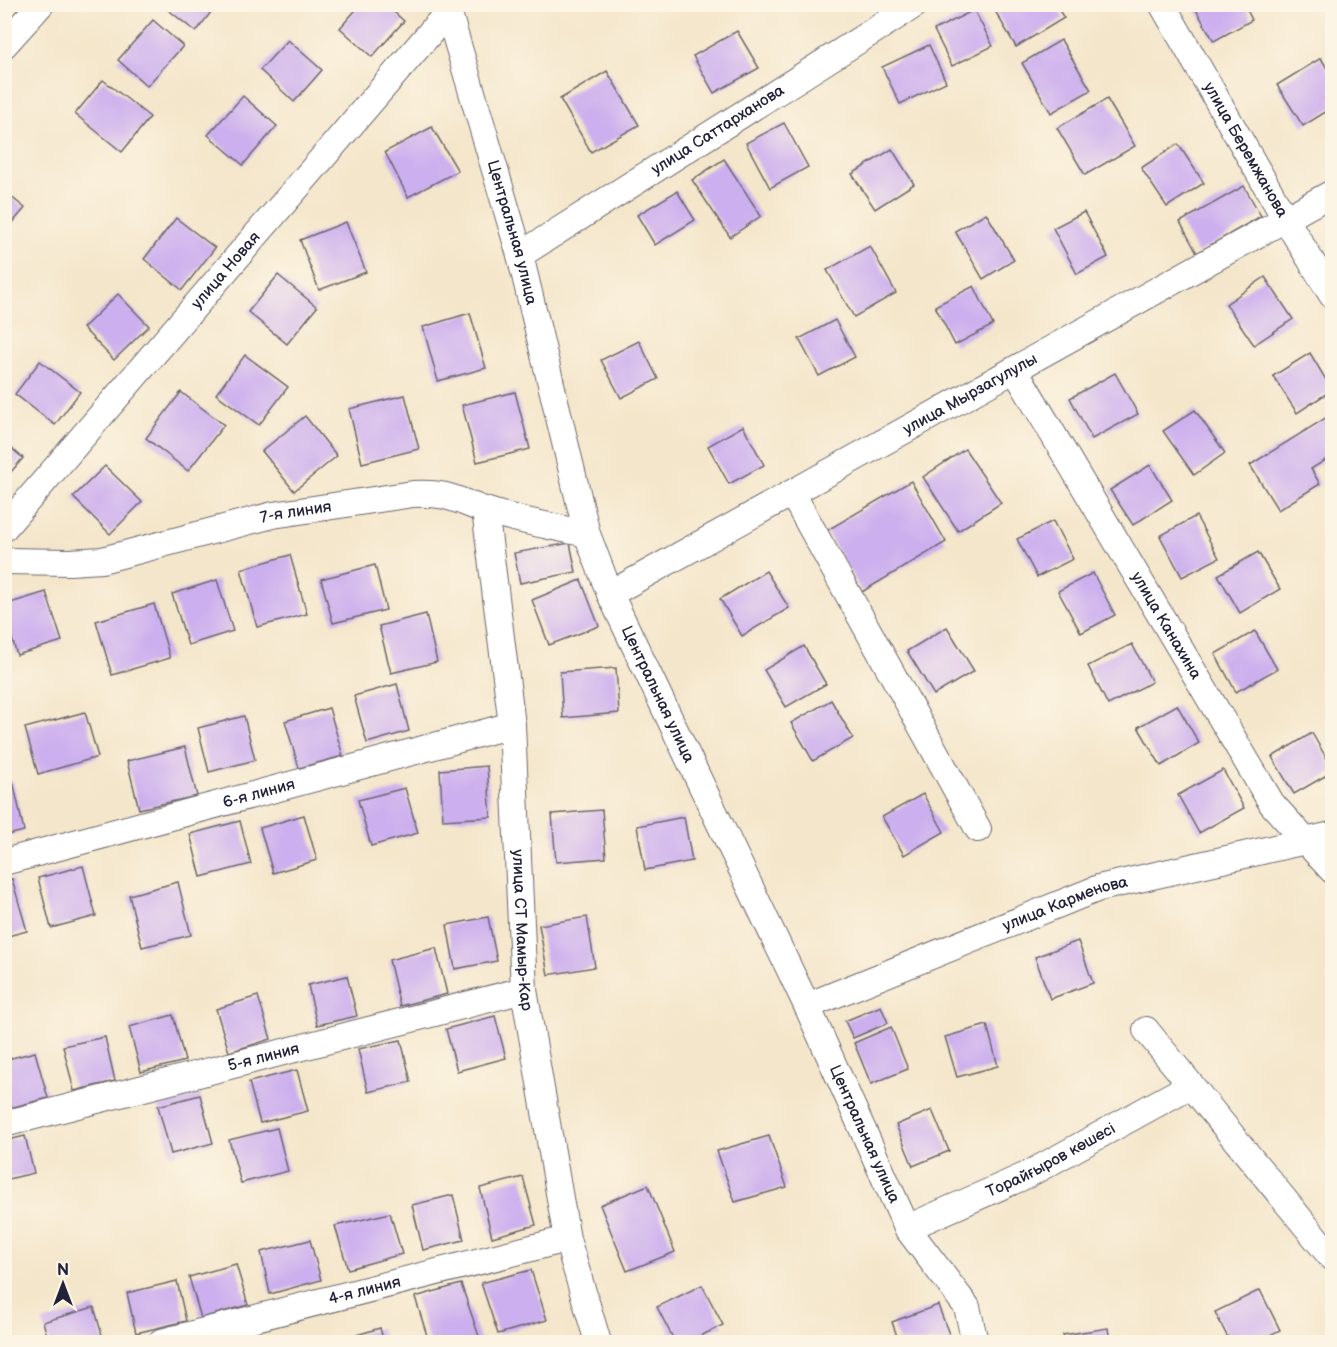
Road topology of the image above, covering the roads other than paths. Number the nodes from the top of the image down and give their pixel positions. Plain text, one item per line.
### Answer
1 (41, 4) edge
2 (916, 4) edge
3 (1162, 4) edge
4 (447, 8) edge
5 (4, 45) edge
6 (1332, 193) edge
7 (1286, 220) junction
8 (520, 255) junction
9 (1332, 294) edge
10 (1015, 370) junction
11 (792, 494) junction
12 (485, 510) junction
13 (4, 528) edge
14 (587, 534) junction
15 (4, 561) edge
16 (610, 594) junction
17 (512, 724) junction
18 (978, 829) dead end
19 (1332, 835) edge
20 (1306, 839) junction
21 (4, 862) edge
22 (1332, 870) edge
23 (524, 990) junction
24 (807, 1006) junction
25 (1146, 1030) dead end
26 (1191, 1085) junction
27 (4, 1124) edge
28 (907, 1228) junction
29 (567, 1239) junction
30 (1332, 1258) edge
31 (161, 1342) edge
32 (598, 1342) edge
33 (975, 1342) edge

1 - 5 street
2 - 8 street, улица Саттарханова
3 - 7 street, улица Беремжанова
4 - 8 street, Центральная улица
4 - 13 street, улица Новая
6 - 7 street, улица Мырзагулулы
7 - 9 street, улица Беремжанова
7 - 10 street, улица Мырзагулулы
8 - 14 street, Центральная улица
10 - 11 street, улица Мырзагулулы
10 - 20 street, улица Канахина
11 - 16 street, улица Мырзагулулы
11 - 18 street
12 - 14 street, 7-я линия
12 - 15 street, 7-я линия
12 - 17 street, улица СТ Мамыр-Кар
14 - 16 street, Центральная улица
16 - 24 street, Центральная улица
17 - 21 street, 6-я линия
17 - 23 street, улица СТ Мамыр-Кар
19 - 20 street, улица Карменова
20 - 22 street, улица Канахина
20 - 24 street, улица Карменова
23 - 27 street, 5-я линия
23 - 29 street, улица СТ Мамыр-Кар
24 - 28 street, Центральная улица
25 - 26 street
26 - 28 street, Торайғыров көшесі
26 - 30 street
28 - 33 street, Центральная улица
29 - 31 street, 4-я линия
29 - 32 street, улица СТ Мамыр-Кар

